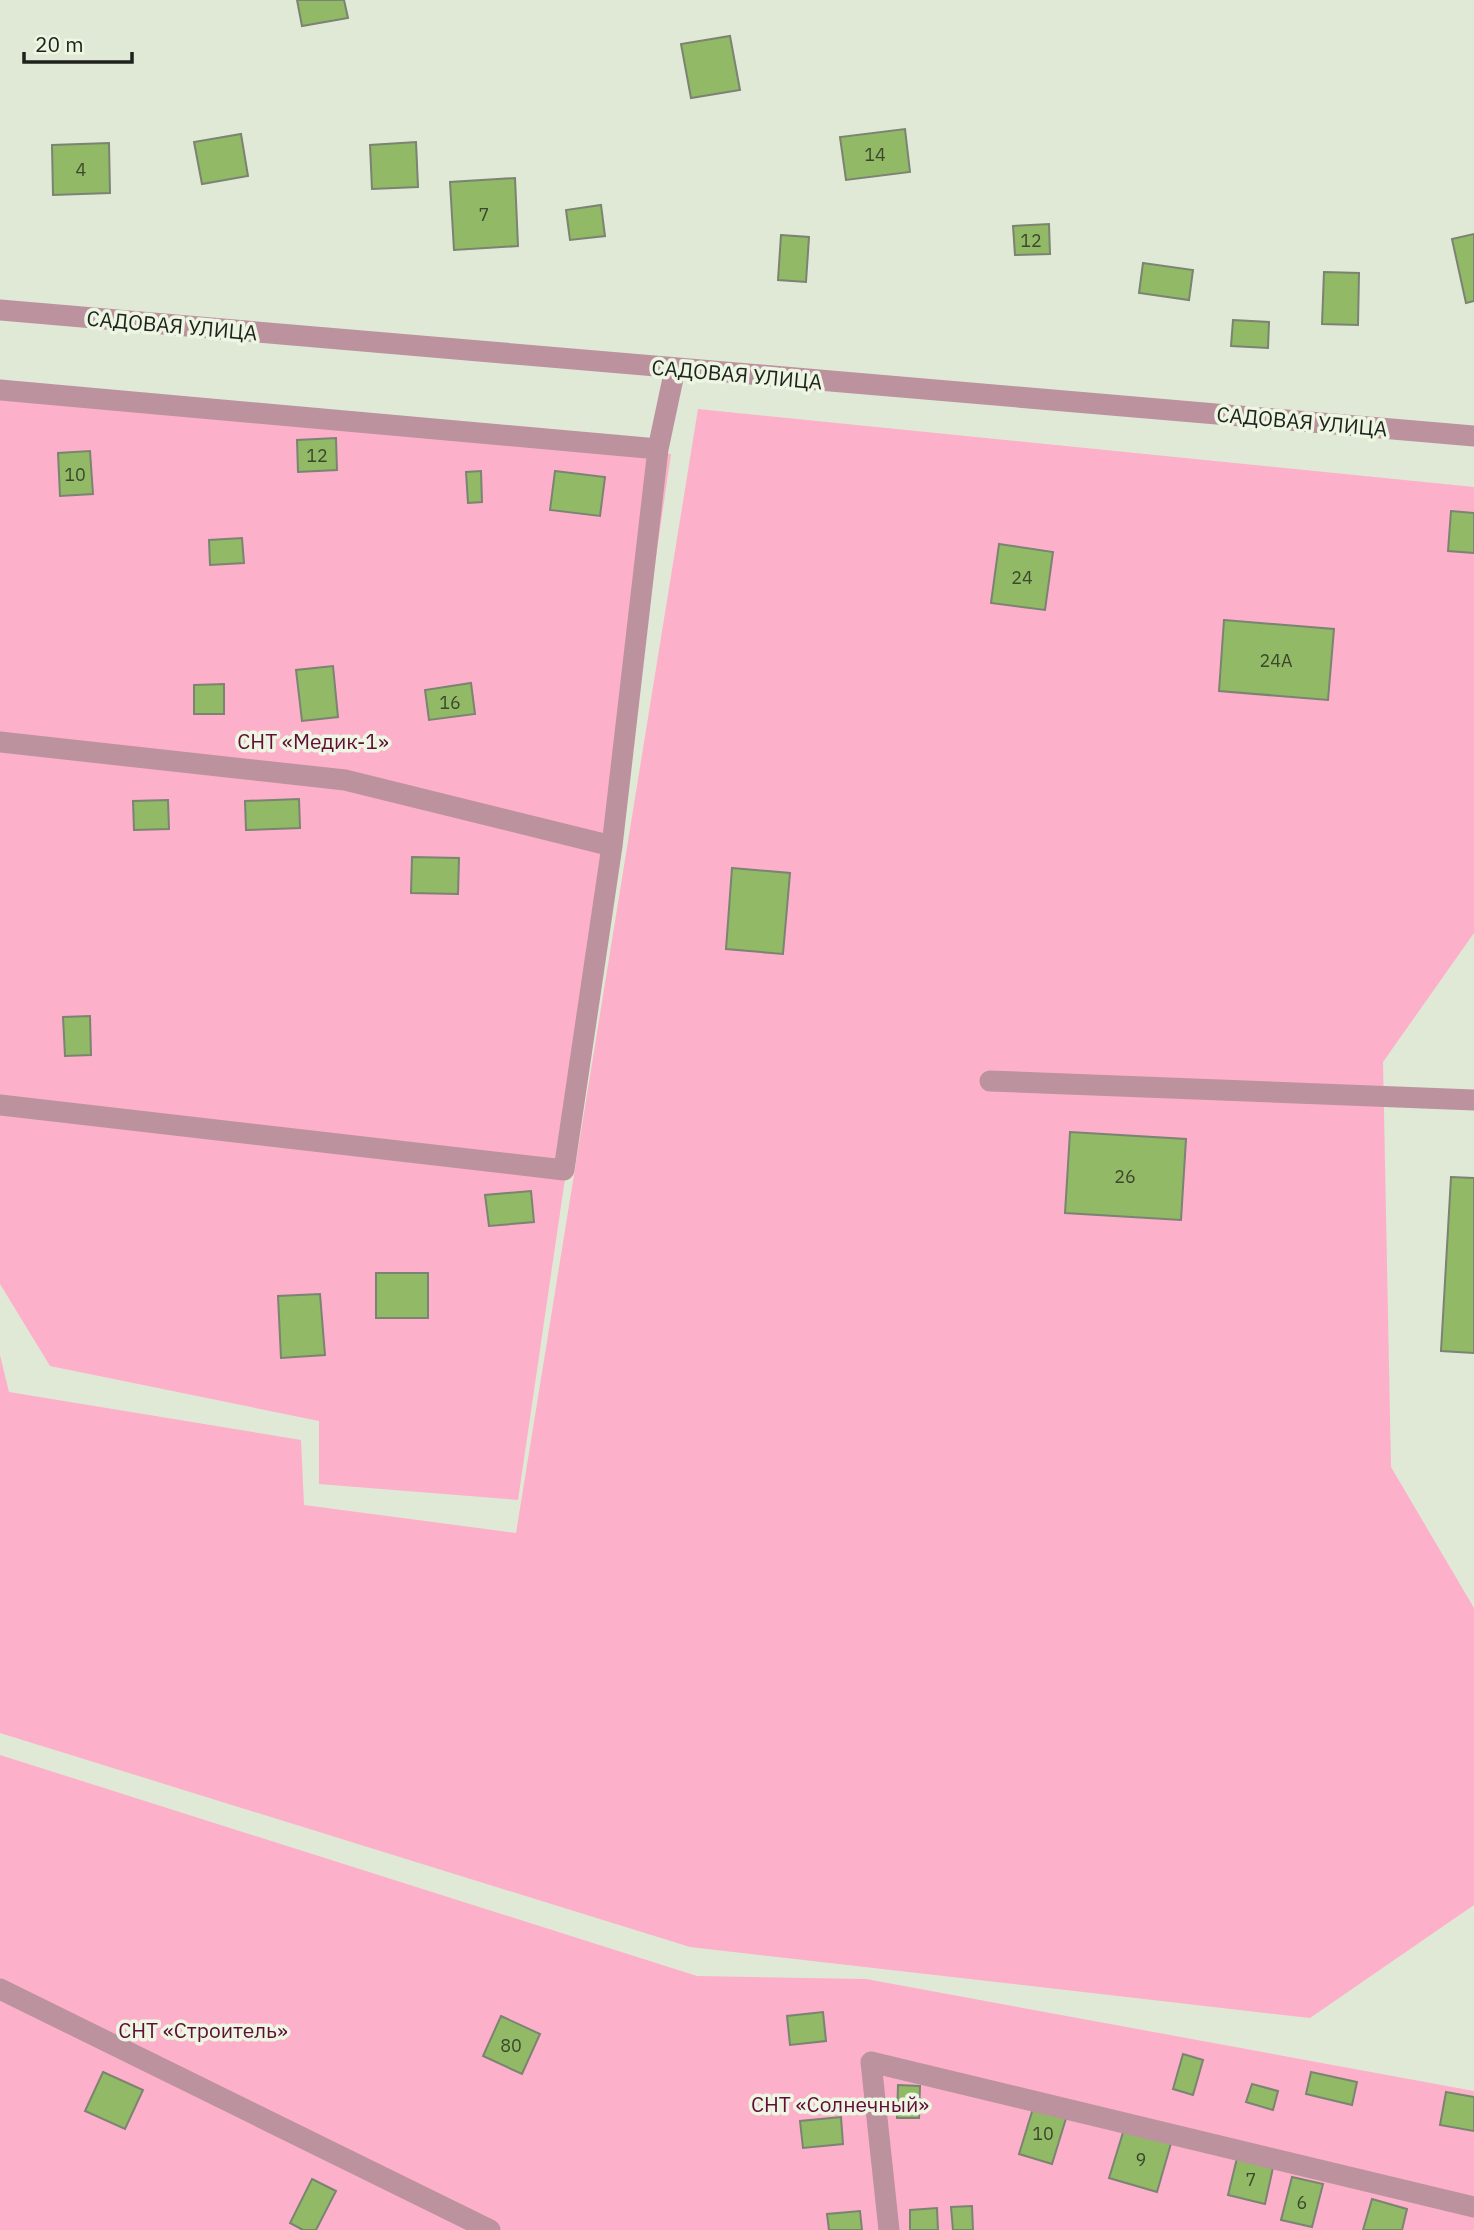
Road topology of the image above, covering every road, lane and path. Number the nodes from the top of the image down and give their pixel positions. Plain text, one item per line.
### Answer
1 (0, 310) edge
2 (675, 369) junction
3 (0, 390) edge
4 (1474, 436) edge
5 (658, 449) junction
6 (0, 742) edge
7 (612, 846) junction
8 (990, 1081) dead end
9 (1474, 1100) edge
10 (0, 1105) edge
11 (0, 1989) edge
12 (1474, 2207) edge
13 (490, 2230) edge
14 (889, 2230) edge

1 - 2 street, САДОВАЯ УЛИЦА
2 - 4 street, САДОВАЯ УЛИЦА
2 - 5 street
3 - 5 street
5 - 7 street
6 - 7 street
7 - 10 street
8 - 9 street
11 - 13 street
12 - 14 street

